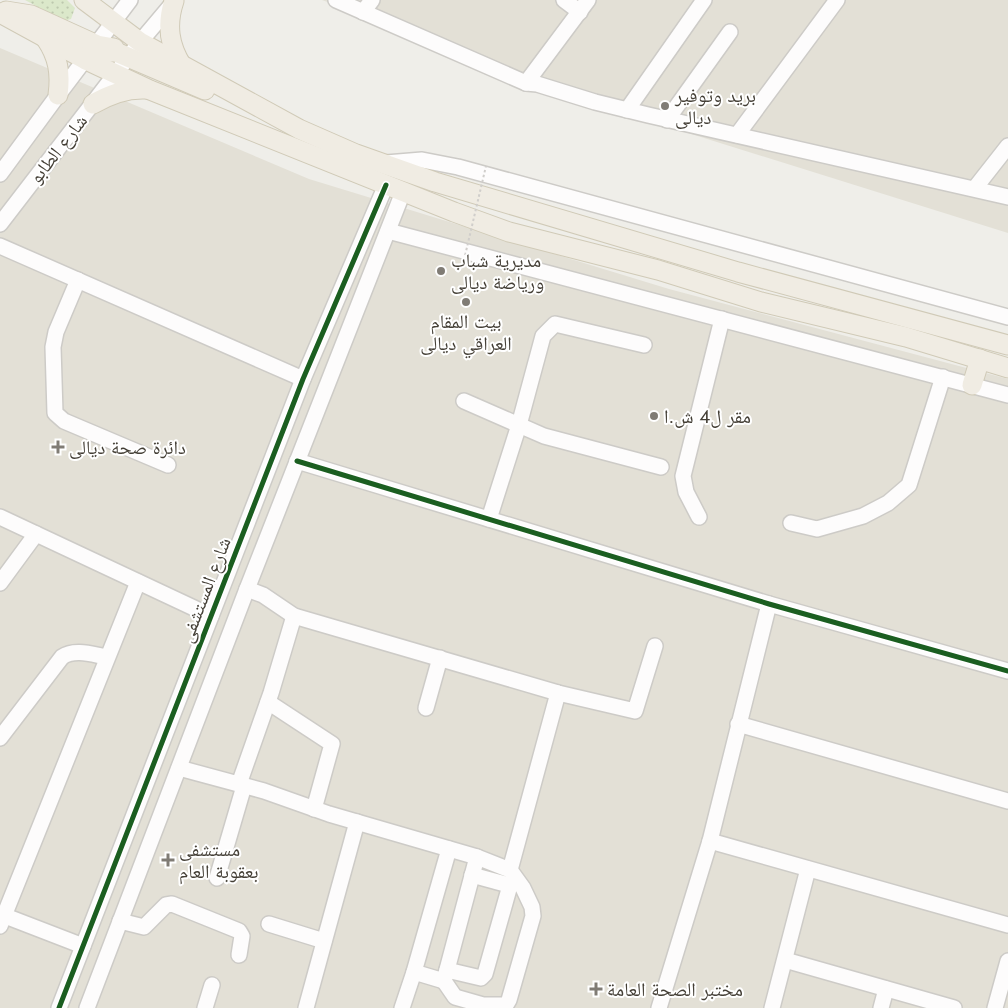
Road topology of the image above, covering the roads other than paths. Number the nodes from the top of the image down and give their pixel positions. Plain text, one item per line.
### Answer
1 (84, 0) edge
2 (130, 0) edge
3 (336, 0) edge
4 (372, 0) edge
5 (564, 0) edge
6 (704, 0) edge
7 (837, 0) edge
8 (175, 1) edge
9 (584, 6) edge
10 (0, 12) edge
11 (363, 12) junction
12 (113, 23) junction
13 (730, 32) dead end
14 (46, 38) junction
15 (97, 45) junction
16 (134, 50) junction
17 (86, 60) junction
18 (182, 66) junction
19 (116, 74) junction
20 (526, 83) junction
21 (150, 90) junction
22 (231, 93) junction
23 (58, 95) junction
24 (93, 104) junction
25 (627, 110) junction
26 (667, 120) junction
27 (737, 135) junction
28 (1008, 146) edge
29 (382, 163) junction
30 (0, 174) edge
31 (394, 188) junction
32 (974, 188) junction
33 (1008, 197) edge
34 (0, 224) edge
35 (388, 231) junction
36 (0, 246) edge
37 (349, 270) junction
38 (368, 279) junction
39 (78, 280) junction
40 (1008, 317) edge
41 (722, 319) junction
42 (644, 345) dead end
43 (1008, 345) edge
44 (980, 359) junction
45 (1008, 368) edge
46 (943, 377) junction
47 (303, 380) junction
48 (972, 385) junction
49 (1008, 395) edge
50 (464, 401) dead end
51 (519, 425) junction
52 (297, 460) junction
53 (168, 465) dead end
54 (661, 467) dead end
55 (0, 517) edge
56 (698, 517) dead end
57 (489, 519) junction
58 (791, 523) dead end
59 (36, 534) junction
60 (138, 582) junction
61 (0, 583) edge
62 (247, 589) junction
63 (219, 596) junction
64 (769, 604) junction
65 (241, 606) junction
66 (211, 616) junction
67 (294, 616) junction
68 (655, 646) dead end
69 (108, 657) junction
70 (440, 658) junction
71 (1008, 671) edge
72 (558, 693) junction
73 (181, 694) junction
74 (268, 702) junction
75 (204, 703) junction
76 (426, 708) dead end
77 (738, 724) junction
78 (0, 738) edge
79 (179, 768) junction
80 (242, 785) junction
81 (1008, 801) edge
82 (314, 809) junction
83 (357, 822) junction
84 (710, 840) junction
85 (448, 849) junction
86 (477, 857) junction
87 (808, 869) junction
88 (510, 870) junction
89 (472, 875) junction
90 (217, 878) dead end
91 (2, 919) edge
92 (120, 921) junction
93 (269, 924) dead end
94 (1008, 925) edge
95 (324, 941) junction
96 (84, 946) junction
97 (239, 955) dead end
98 (785, 960) junction
99 (1007, 969) edge
100 (414, 972) junction
101 (445, 976) junction
102 (212, 985) dead end
103 (886, 989) junction
104 (59, 1008) edge
105 (87, 1008) edge
106 (205, 1008) edge
107 (306, 1008) edge
108 (402, 1008) edge
109 (659, 1008) edge
110 (772, 1008) edge
111 (881, 1008) edge
112 (954, 1008) edge
113 (995, 1008) edge

1 - 12 main road
2 - 12 street, شارع الطابو
3 - 11 street
4 - 11 street
5 - 9 street
6 - 25 street
7 - 27 street
8 - 16 street, شارع الطابو
8 - 18 main road
9 - 20 street
10 - 14 main road
10 - 15 main road
11 - 20 street
12 - 15 street, شارع الطابو
12 - 16 main road
13 - 26 street
14 - 17 main road
14 - 23 main road
15 - 16 main road
15 - 17 street, شارع الطابو
16 - 17 main road
16 - 18 main road
16 - 19 street, شارع الطابو
16 - 22 main road
17 - 19 main road
17 - 23 street, شارع الطابو
18 - 22 main road
19 - 21 main road
19 - 24 street, شارع الطابو
20 - 25 street
21 - 24 main road
21 - 31 main road
22 - 29 main road
23 - 30 street, شارع الطابو
24 - 34 street, شارع الطابو
25 - 26 street
26 - 27 street
27 - 32 street
28 - 32 street
29 - 40 street
29 - 43 main road
31 - 35 street, شارع المستشفى
31 - 37 street, شارع المستشفى
31 - 44 main road
32 - 33 street
35 - 38 street, شارع المستشفى
35 - 41 street
36 - 39 street
37 - 38 street
37 - 47 street, شارع المستشفى
38 - 52 street, شارع المستشفى
39 - 47 street
39 - 53 street
41 - 46 street
41 - 56 street
42 - 51 street
44 - 45 main road
44 - 48 main road
46 - 48 street
46 - 58 street
47 - 63 street, شارع المستشفى
48 - 49 street
50 - 51 street
51 - 54 street
51 - 57 street
52 - 57 street
52 - 62 street, شارع المستشفى
55 - 59 street
57 - 64 street
59 - 60 street
59 - 61 street
60 - 66 street
60 - 69 street
62 - 65 street, شارع المستشفى
62 - 67 street
63 - 65 street
63 - 66 street, شارع المستشفى
64 - 71 street
64 - 77 street
65 - 75 street, شارع المستشفى
66 - 73 street, شارع المستشفى
67 - 70 street
67 - 74 street
68 - 72 street
69 - 78 street
69 - 91 street
70 - 72 street
70 - 76 street
72 - 88 street
73 - 75 street
73 - 96 street, شارع المستشفى
74 - 80 street
74 - 82 street
75 - 79 street, شارع المستشفى
77 - 81 street
77 - 84 street
79 - 80 street
79 - 92 street, شارع المستشفى
80 - 82 street
80 - 90 street
82 - 83 street
83 - 85 street
83 - 95 street
84 - 87 street
84 - 109 street
85 - 86 street
85 - 100 street
86 - 88 street
86 - 89 street
87 - 94 street
87 - 98 street
88 - 101 street
89 - 101 street
89 - 101 street
91 - 96 street
92 - 97 street
92 - 105 street, شارع المستشفى
93 - 95 street
95 - 107 street
96 - 104 street, شارع المستشفى
98 - 103 street
98 - 110 street
99 - 113 street
100 - 101 street
100 - 108 street
102 - 106 street
103 - 111 street
103 - 112 street

